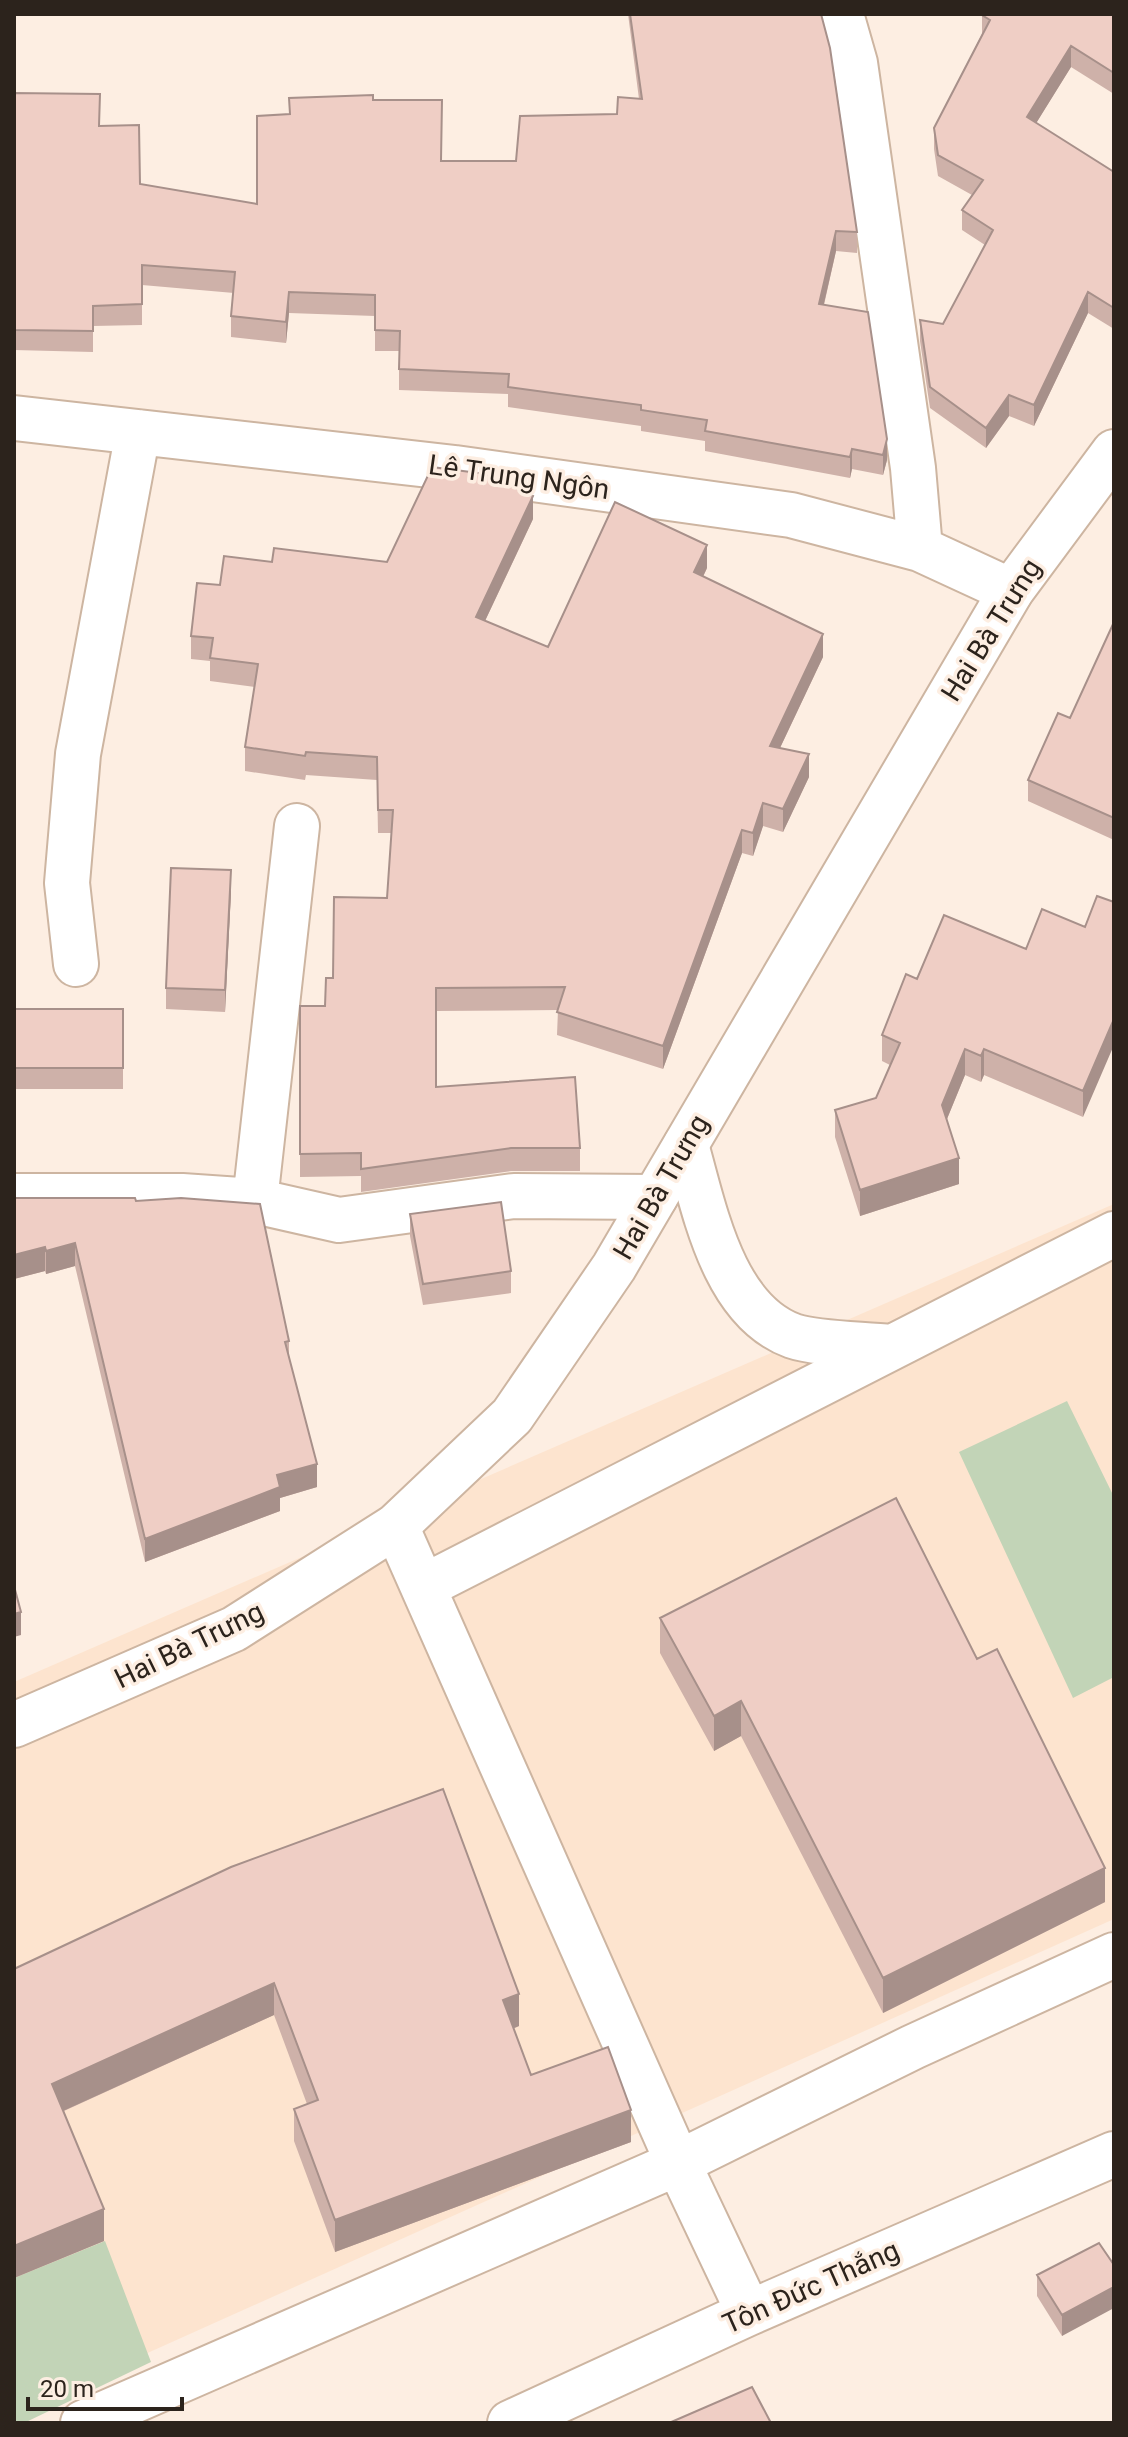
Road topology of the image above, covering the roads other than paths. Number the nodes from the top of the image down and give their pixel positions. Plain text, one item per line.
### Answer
1 (841, 14) edge
2 (14, 418) edge
3 (138, 432) junction
4 (1114, 452) edge
5 (920, 549) junction
6 (1011, 591) junction
7 (297, 826) dead end
8 (76, 964) dead end
9 (686, 1145) junction
10 (14, 1196) edge
11 (655, 1197) junction
12 (255, 1201) junction
13 (1114, 1234) edge
14 (890, 1347) junction
15 (396, 1526) junction
16 (423, 1587) junction
17 (14, 1725) edge
18 (1114, 1955) edge
19 (1114, 2154) edge
20 (678, 2163) junction
21 (749, 2313) junction
22 (83, 2423) edge
23 (510, 2423) edge

1 - 5 street
2 - 3 street, Lê Trung Ngôn
3 - 5 street, Lê Trung Ngôn
3 - 8 street
4 - 6 street, Hai Bà Trưng
5 - 6 street, Lê Trung Ngôn
6 - 9 street, Hai Bà Trưng
7 - 12 street
9 - 11 street, Hai Bà Trưng
9 - 14 street
10 - 12 street
11 - 12 street
11 - 15 street, Hai Bà Trưng
13 - 14 street
14 - 16 street
15 - 16 street
15 - 17 street, Hai Bà Trưng
16 - 20 street
18 - 20 street
19 - 21 street, Tôn Đức Thắng
20 - 21 street
20 - 22 street
21 - 23 street, Tôn Đức Thắng

